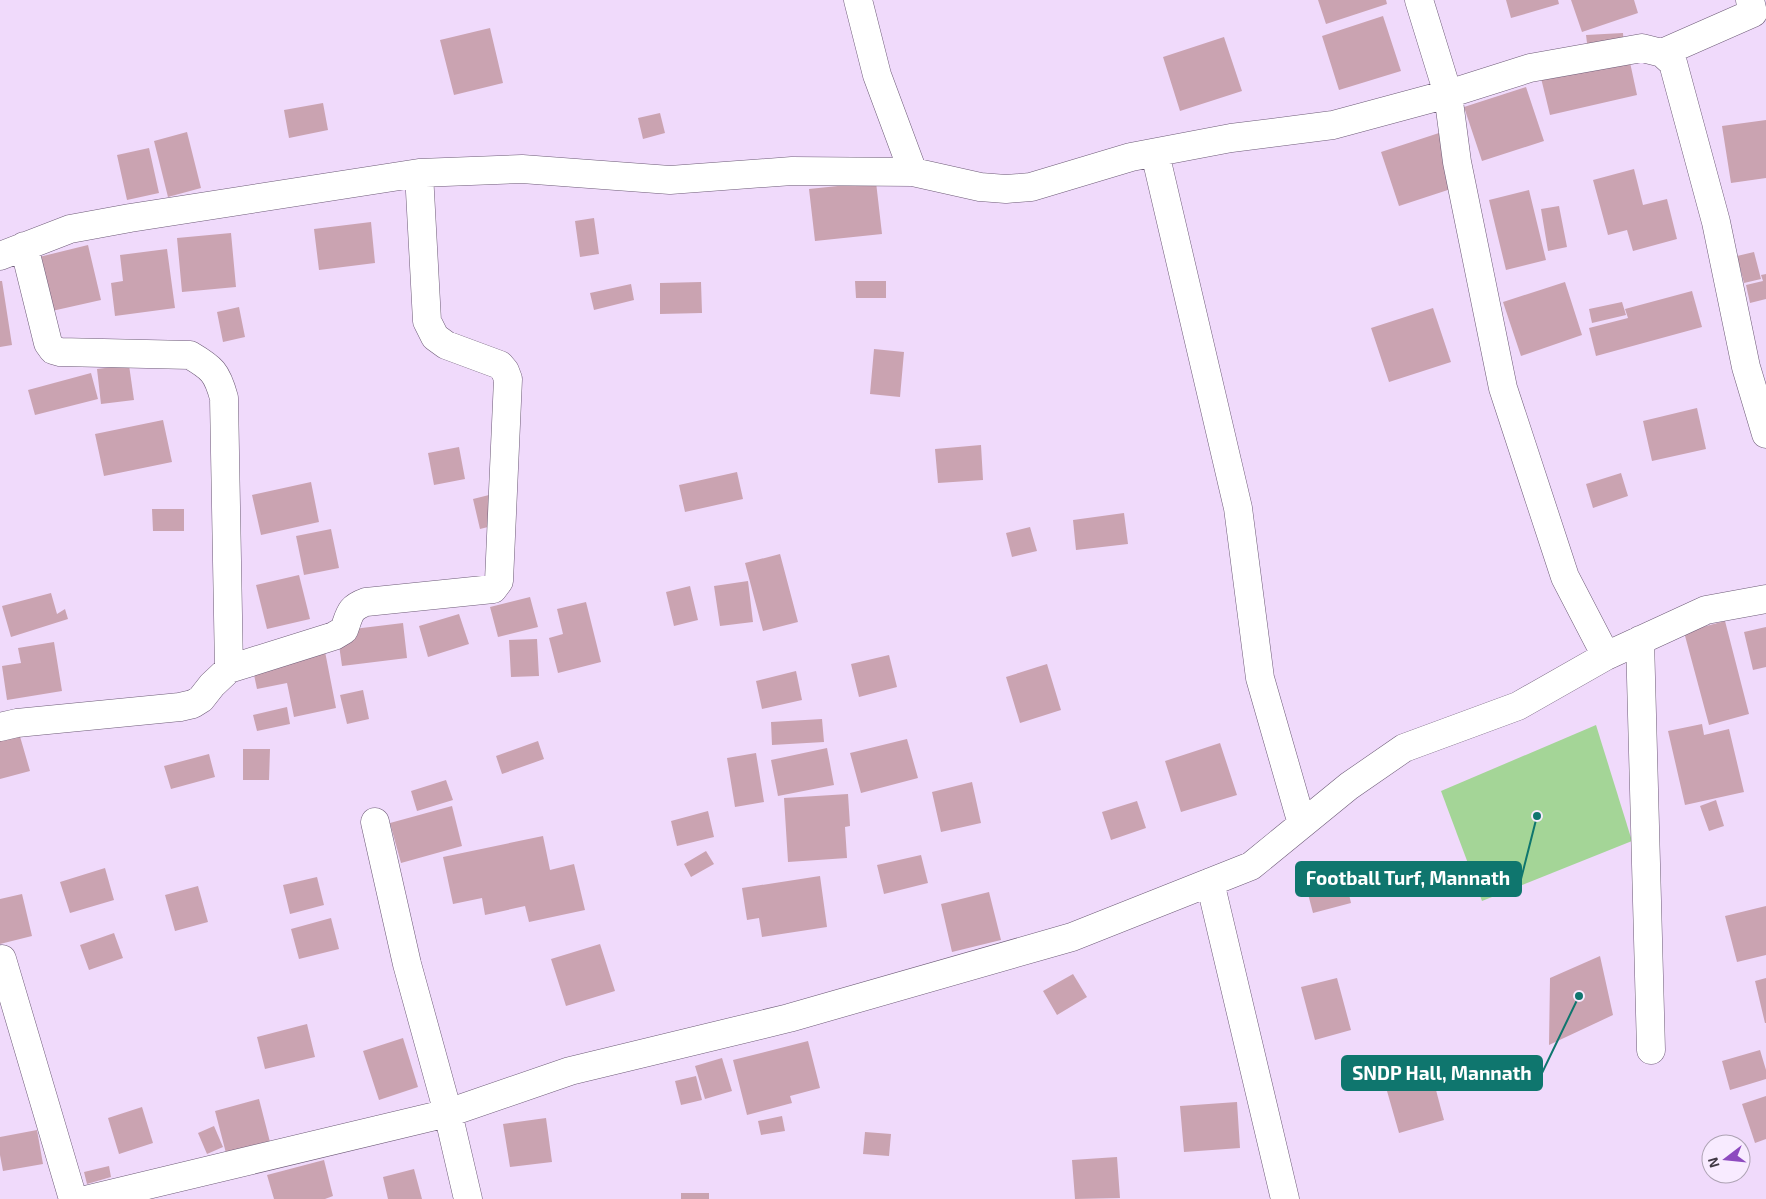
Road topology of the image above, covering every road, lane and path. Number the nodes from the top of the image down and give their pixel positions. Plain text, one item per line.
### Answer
1 (858, 0) edge
2 (1419, 0) edge
3 (1750, 0) edge
4 (1662, 52) junction
5 (1448, 94) junction
6 (1155, 153) junction
7 (913, 172) junction
8 (419, 173) junction
9 (12, 252) edge
10 (1766, 434) edge
11 (1766, 600) edge
12 (1640, 640) junction
13 (1606, 656) junction
14 (229, 669) junction
15 (0, 727) edge
16 (375, 822) dead end
17 (1302, 824) junction
18 (1210, 882) junction
19 (2, 959) dead end
20 (1651, 1050) dead end
21 (448, 1113) junction
22 (73, 1199) edge
23 (89, 1199) edge
24 (468, 1199) edge
25 (1285, 1199) edge

1 - 7 street
2 - 5 street
3 - 4 street
4 - 5 street
4 - 10 street
5 - 6 street
5 - 13 street
6 - 7 street
6 - 17 street
7 - 8 street
8 - 9 street
8 - 14 street
9 - 14 street
11 - 12 street
12 - 13 street
12 - 20 street
13 - 17 street
14 - 15 street
16 - 21 street
17 - 18 street
18 - 21 street
18 - 25 street
19 - 22 street
21 - 23 street
21 - 24 street

